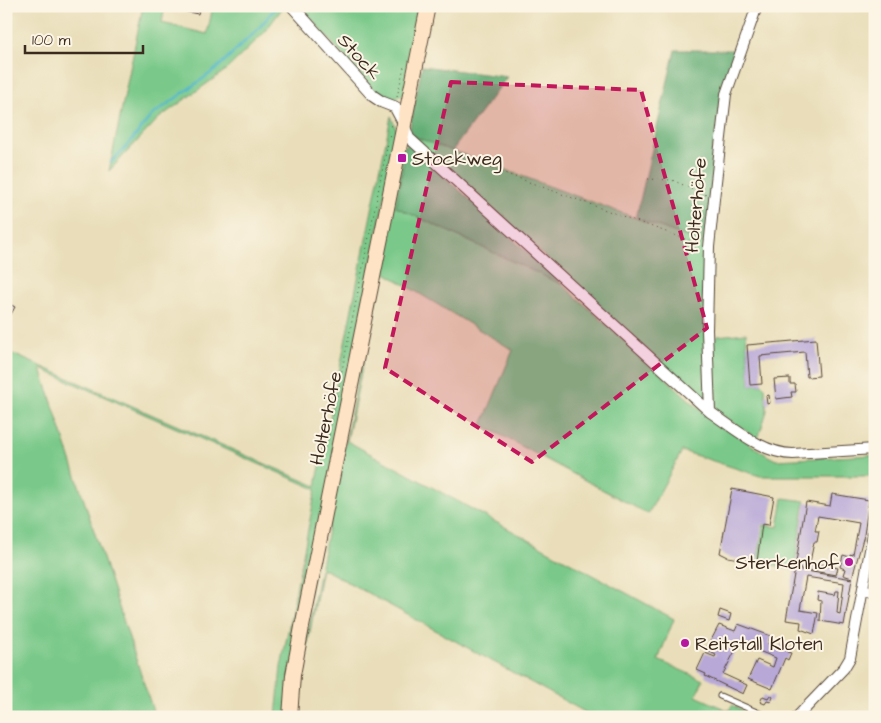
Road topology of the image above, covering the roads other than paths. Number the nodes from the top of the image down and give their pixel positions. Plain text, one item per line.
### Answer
1 (292, 6) edge
2 (428, 6) edge
3 (757, 6) edge
4 (406, 130) junction
5 (710, 412) junction
6 (875, 449) edge
7 (875, 523) edge
8 (863, 590) junction
9 (875, 591) edge
10 (720, 696) dead end
11 (290, 717) edge
12 (768, 717) edge
13 (797, 717) edge

1 - 4 street, Stock
2 - 4 main road, Holterhöfe
3 - 5 street, Holterhöfe
4 - 5 street
4 - 11 main road, Holterhöfe
5 - 6 street
7 - 8 street
8 - 9 street
8 - 13 street
10 - 12 lane

